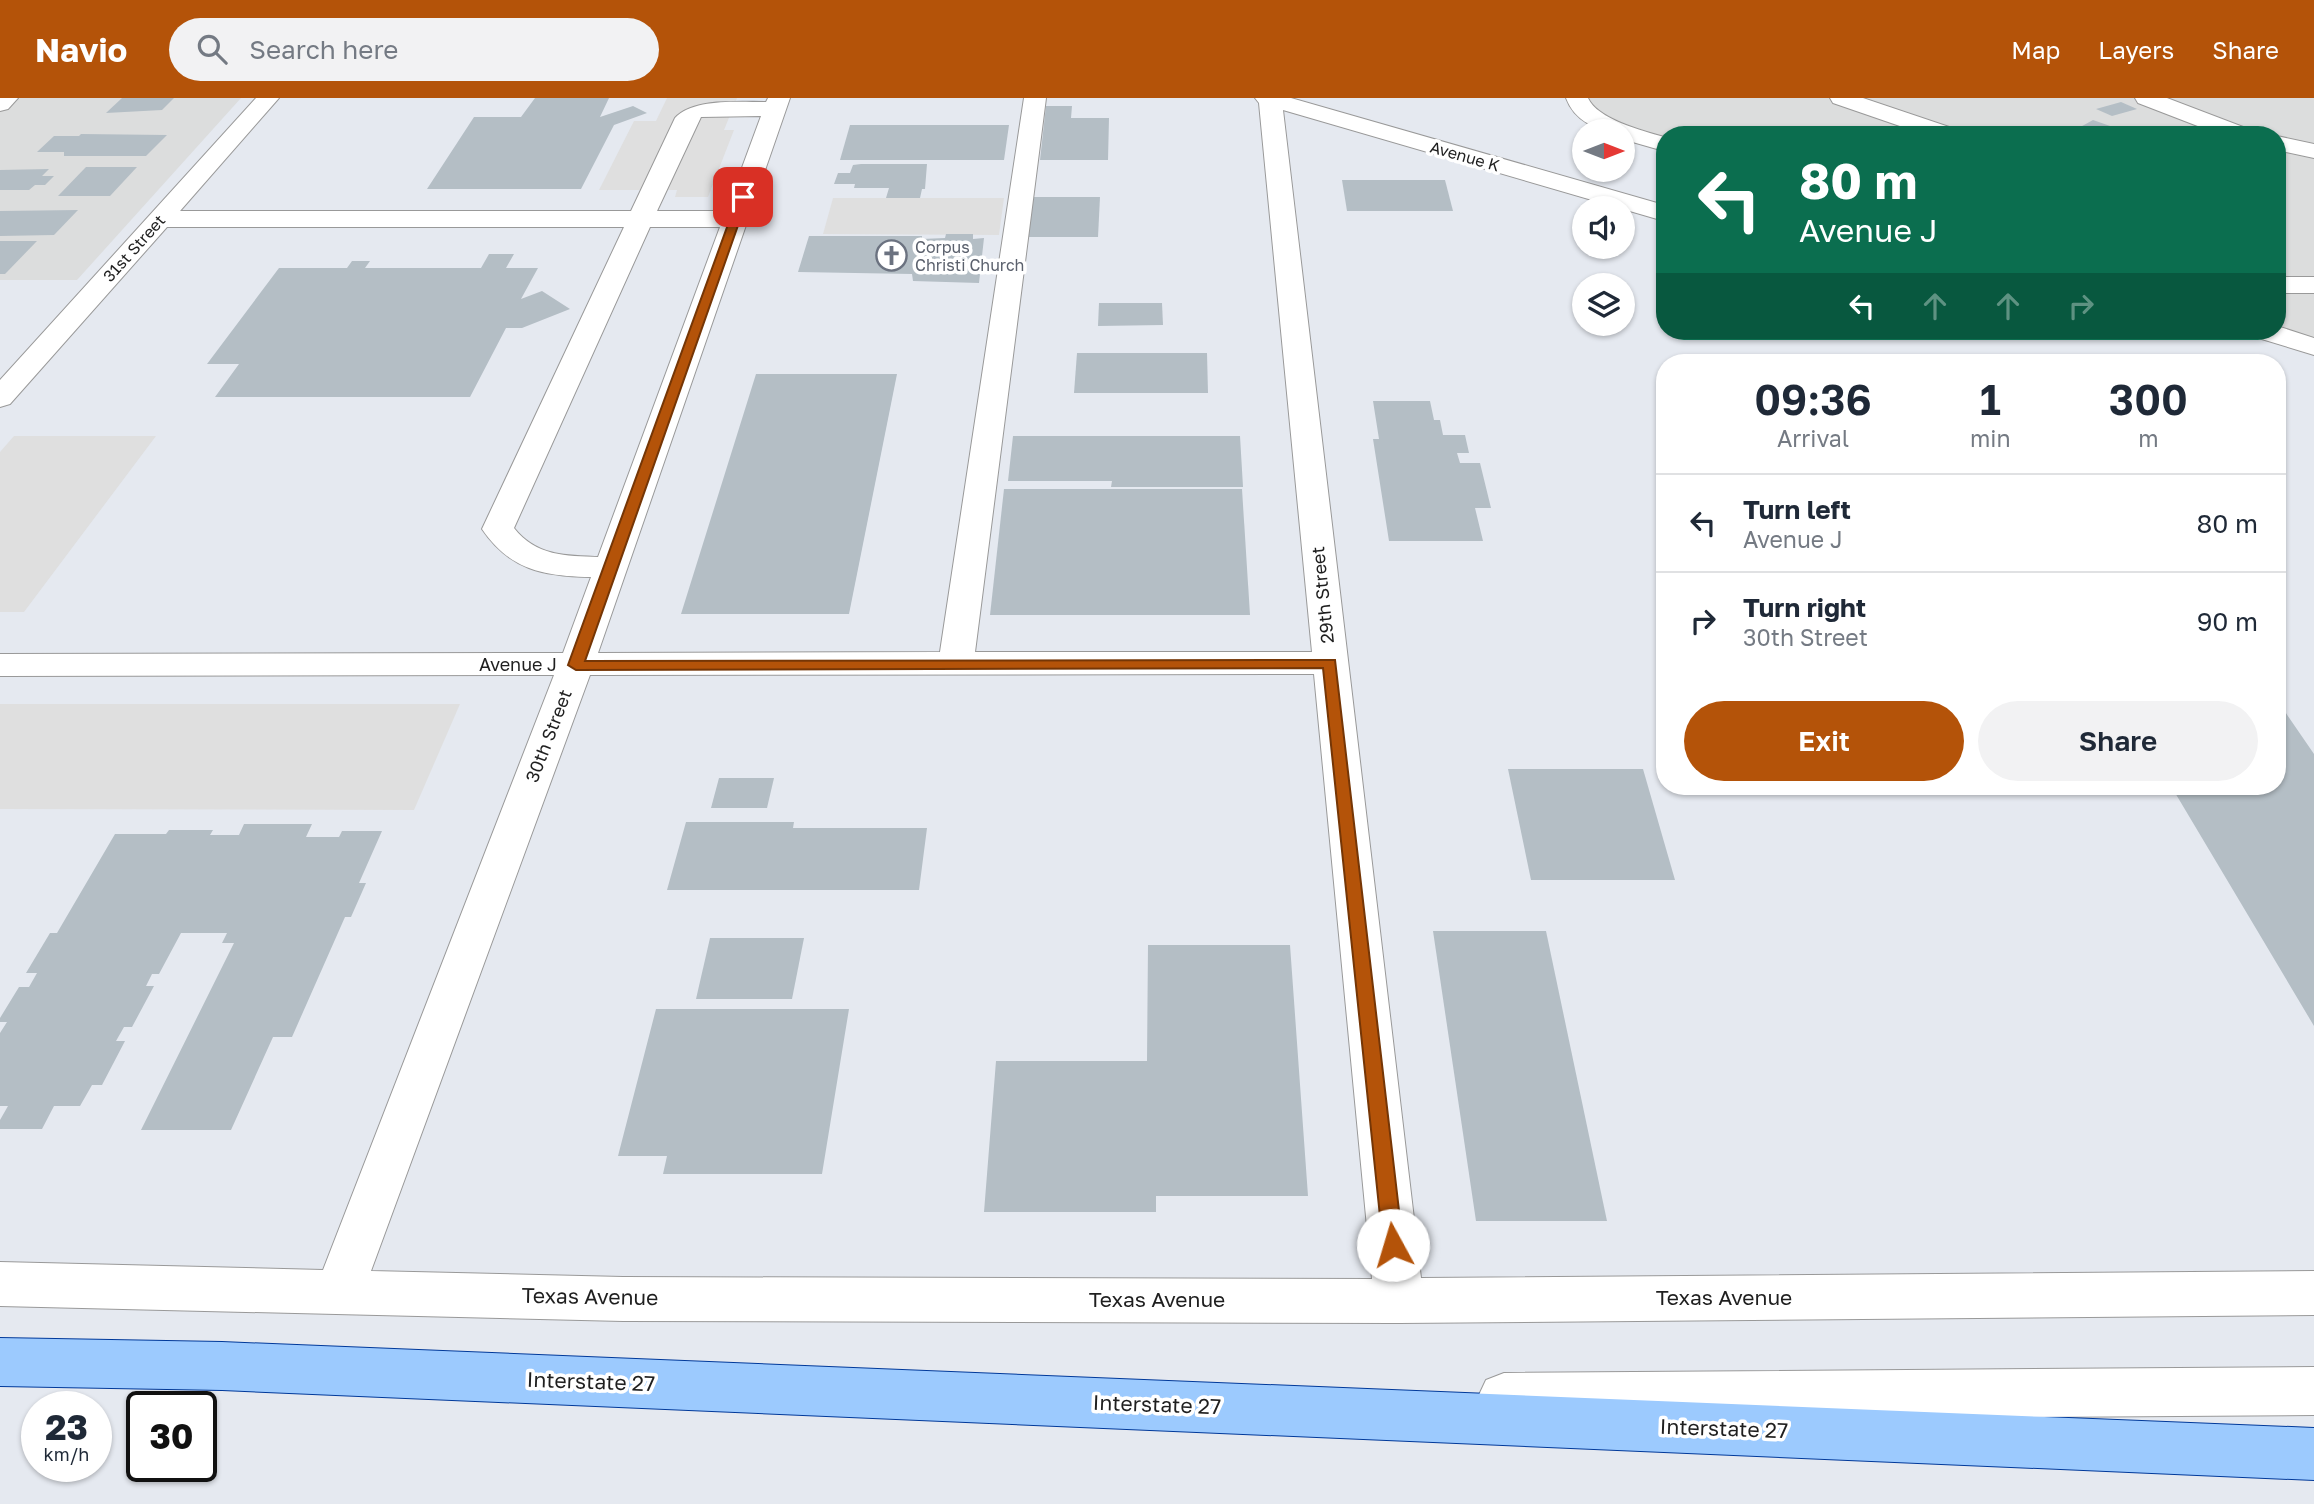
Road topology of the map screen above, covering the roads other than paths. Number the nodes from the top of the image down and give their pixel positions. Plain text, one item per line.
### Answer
1 (7, 98) edge
2 (268, 98) edge
3 (1035, 98) edge
4 (1268, 98) edge
5 (1577, 98) edge
6 (1842, 98) edge
7 (2146, 98) edge
8 (0, 104) edge
9 (777, 104) edge
10 (1883, 106) edge
11 (1598, 119) edge
12 (1929, 126) edge
13 (2219, 126) edge
14 (1635, 136) edge
15 (1656, 142) edge
16 (2286, 145) edge
17 (2314, 151) edge
18 (1656, 211) edge
19 (160, 219) junction
20 (640, 219) junction
21 (735, 219) junction
22 (2286, 284) edge
23 (2314, 285) edge
24 (2286, 337) edge
25 (2314, 346) edge
26 (0, 398) edge
27 (611, 567) junction
28 (1330, 663) junction
29 (956, 664) junction
30 (0, 665) edge
31 (576, 665) junction
32 (0, 1284) edge
33 (339, 1292) junction
34 (2314, 1293) edge
35 (1399, 1301) junction
36 (0, 1362) edge
37 (263, 1368) junction
38 (2314, 1391) edge
39 (2314, 1454) edge

1 - 8 street
2 - 19 street, 31st Street
3 - 29 street
4 - 18 street, Avenue K
4 - 28 street, 29th Street
5 - 11 street
6 - 10 street
7 - 13 street
9 - 20 street
9 - 21 street, 30th Street
10 - 12 street
14 - 15 street
16 - 17 street
19 - 20 street
19 - 26 street, 31st Street
20 - 21 street
20 - 27 street
21 - 27 street, 30th Street
22 - 23 street
24 - 25 street
27 - 31 street, 30th Street
28 - 29 street, Avenue J
28 - 35 street, 29th Street
29 - 31 street, Avenue J
30 - 31 street, Avenue J
31 - 33 street, 30th Street
32 - 33 street, Texas Avenue
33 - 35 street, Texas Avenue
34 - 35 street, Texas Avenue
36 - 37 main road, Interstate 27
37 - 38 street
37 - 39 main road, Interstate 27

